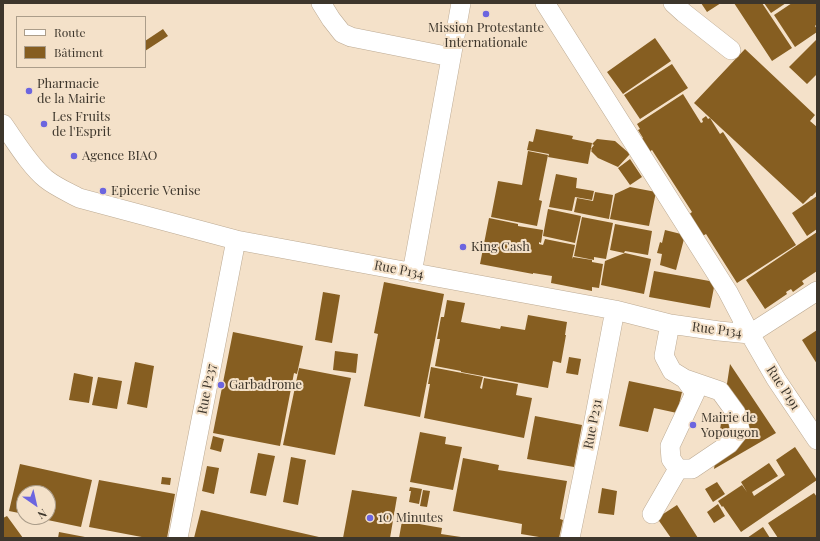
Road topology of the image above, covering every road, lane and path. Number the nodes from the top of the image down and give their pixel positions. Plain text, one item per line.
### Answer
1 (321, 3) edge
2 (460, 3) edge
3 (544, 3) edge
4 (673, 3) edge
5 (731, 50) dead end
6 (451, 57) junction
7 (3, 124) edge
8 (236, 240) junction
9 (412, 273) junction
10 (817, 291) edge
11 (615, 310) junction
12 (670, 324) junction
13 (750, 334) junction
14 (685, 378) junction
15 (817, 440) edge
16 (678, 469) junction
17 (652, 514) dead end
18 (178, 538) edge
19 (570, 538) edge

1 - 6 street
2 - 6 street
3 - 13 street, Rue P191
4 - 5 street
6 - 9 street
7 - 8 street, Rue P134
8 - 9 street, Rue P134
8 - 18 street, Rue P237
9 - 11 street, Rue P134
10 - 13 street, Rue P134
11 - 12 street, Rue P134
11 - 19 street, Rue P231
12 - 13 street, Rue P134
12 - 14 street
13 - 15 street, Rue P191
14 - 16 street
14 - 16 street
16 - 17 street

